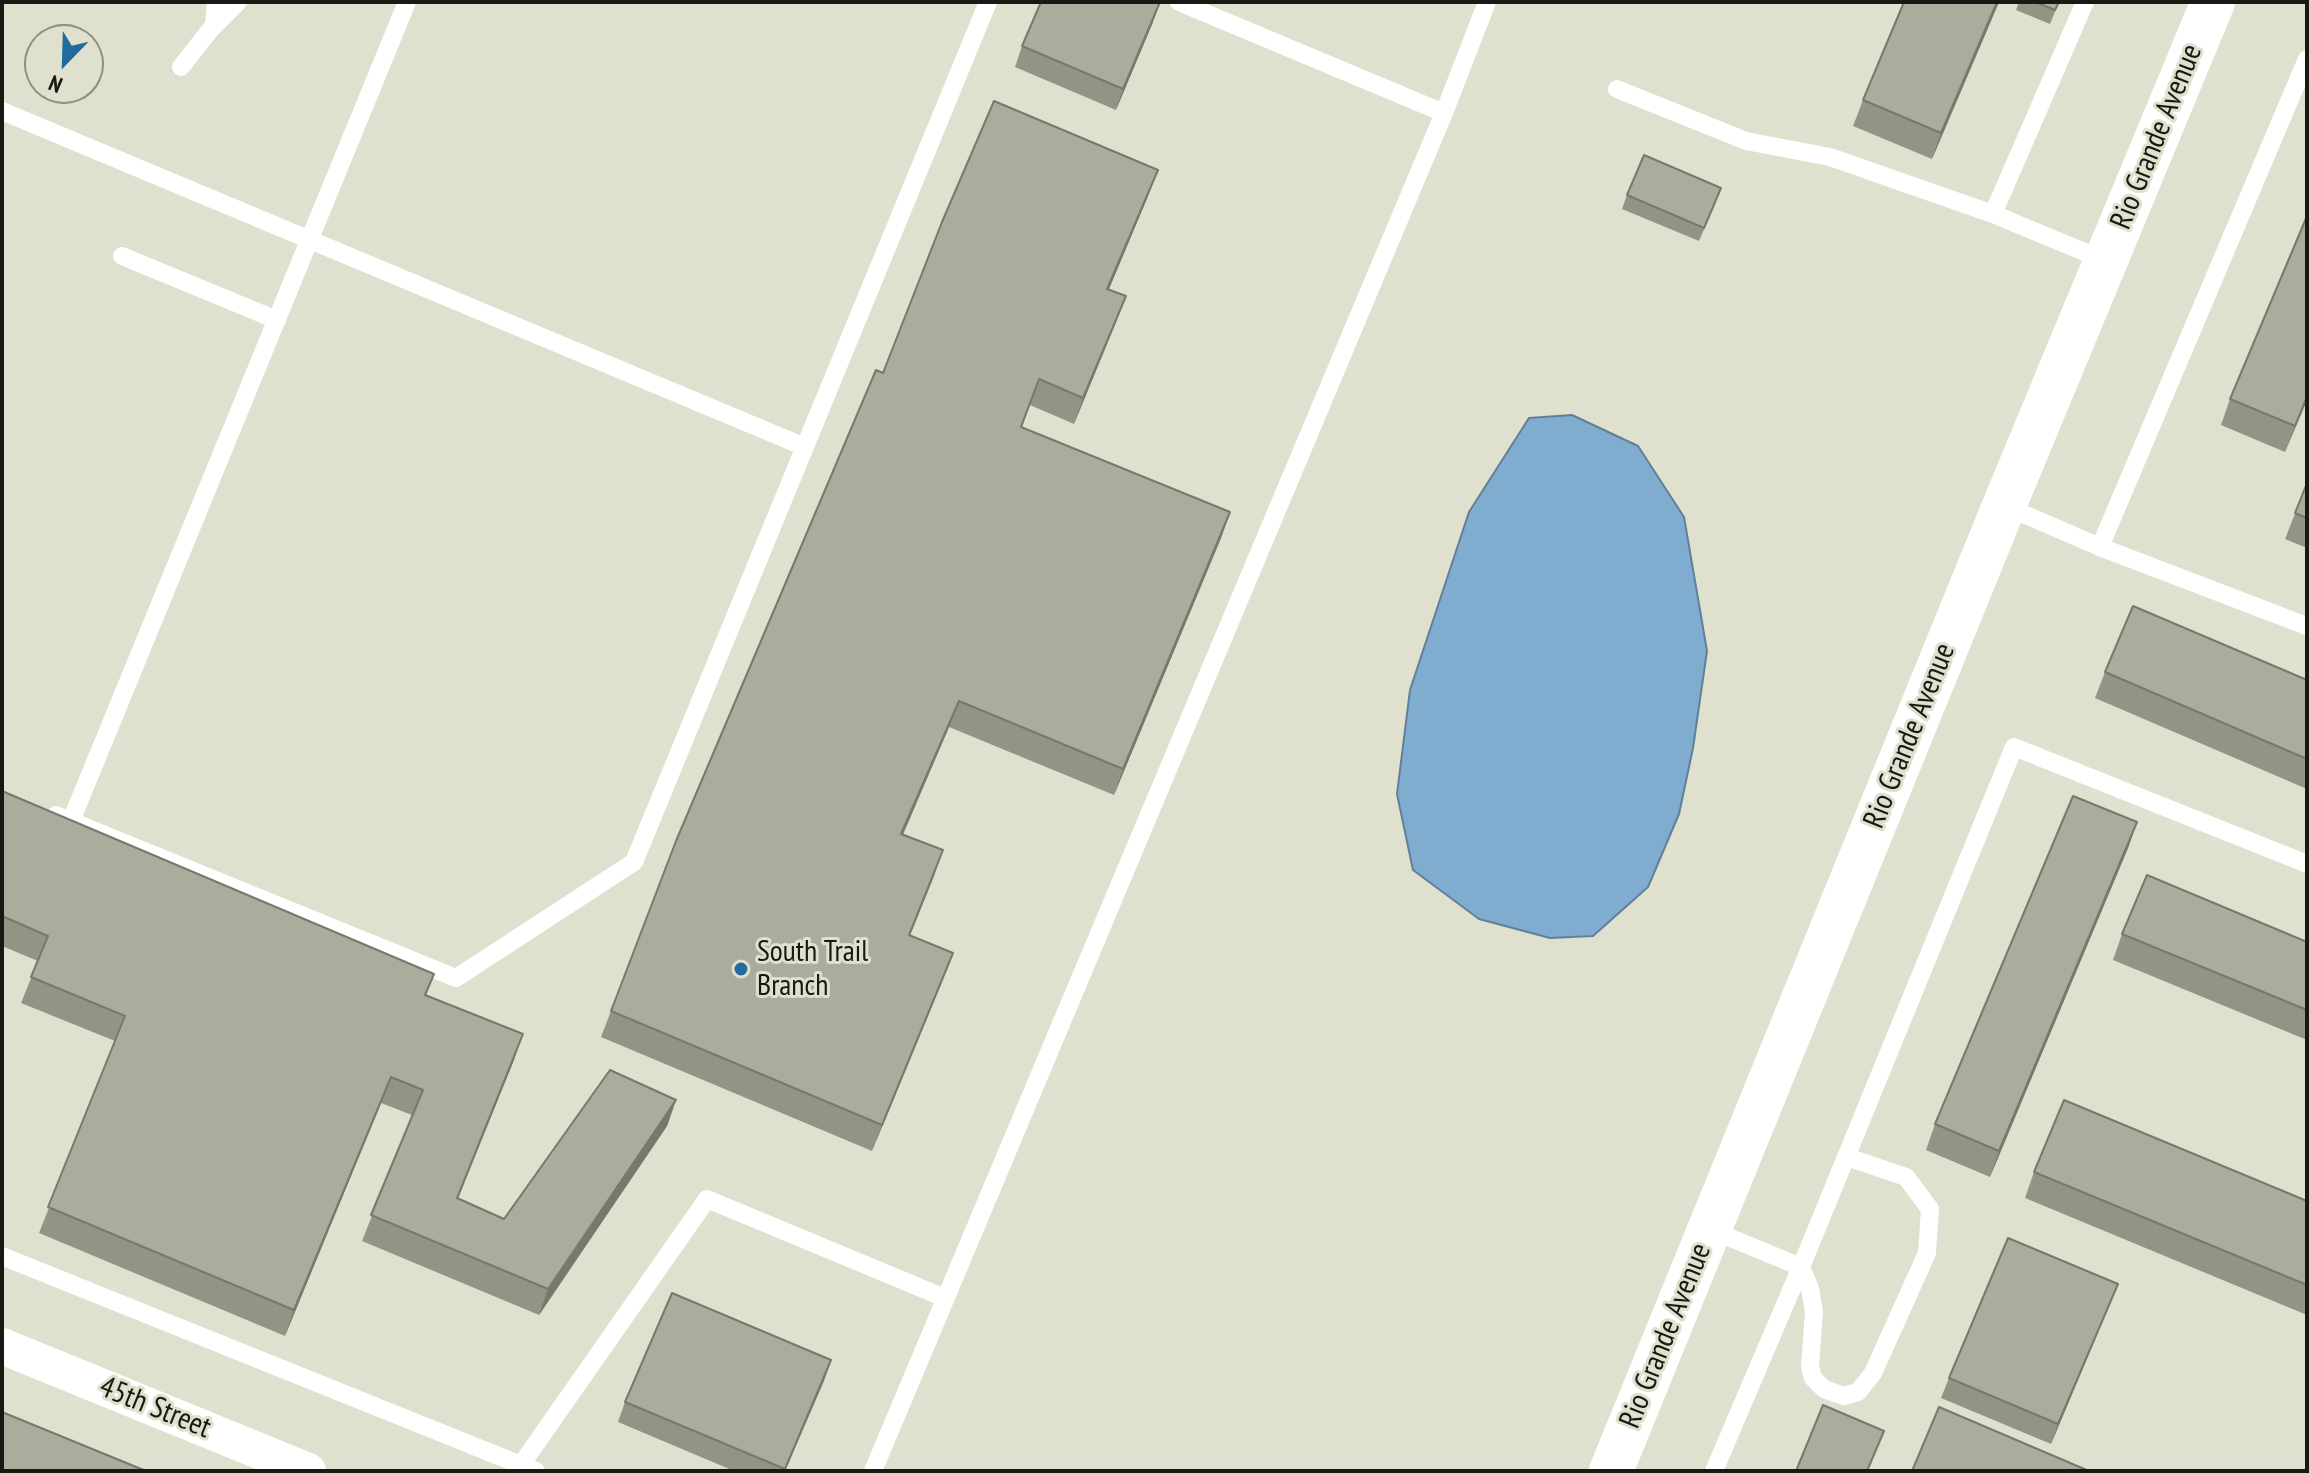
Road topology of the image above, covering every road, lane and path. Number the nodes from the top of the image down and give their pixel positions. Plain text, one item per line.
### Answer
1 (216, 2) edge
2 (238, 2) edge
3 (407, 2) edge
4 (988, 2) edge
5 (1179, 2) edge
6 (1487, 2) edge
7 (2085, 2) edge
8 (2213, 2) edge
9 (212, 28) junction
10 (2307, 59) edge
11 (181, 67) dead end
12 (1617, 89) dead end
13 (2, 111) edge
14 (1444, 113) junction
15 (1993, 214) junction
16 (309, 240) junction
17 (122, 256) dead end
18 (2106, 261) junction
19 (277, 320) junction
20 (805, 447) junction
21 (2004, 506) junction
22 (2100, 547) junction
23 (2307, 626) edge
24 (33, 805) edge
25 (71, 821) junction
26 (2307, 864) edge
27 (1847, 1157) junction
28 (1709, 1229) junction
29 (2, 1256) edge
30 (1801, 1267) junction
31 (945, 1298) junction
32 (2, 1346) edge
33 (528, 1468) edge
34 (308, 1471) edge
35 (873, 1471) edge
36 (1611, 1471) edge
37 (1714, 1471) edge

1 - 9 lane
2 - 9 lane
3 - 16 lane
4 - 20 lane
5 - 14 lane
6 - 14 lane
7 - 15 lane
8 - 18 street, Rio Grande Avenue
9 - 11 lane
10 - 22 lane
12 - 15 lane
13 - 16 lane
14 - 31 lane
15 - 18 lane
16 - 19 lane
16 - 20 lane
17 - 19 lane
18 - 21 street, Rio Grande Avenue
19 - 25 lane
20 - 25 lane
21 - 22 lane
21 - 28 street, Rio Grande Avenue
22 - 23 lane
24 - 25 lane
26 - 27 lane
27 - 30 lane
27 - 30 lane
28 - 30 lane
28 - 36 street, Rio Grande Avenue
29 - 33 lane
30 - 37 lane
31 - 33 lane
31 - 35 lane
32 - 34 street, 45th Street

